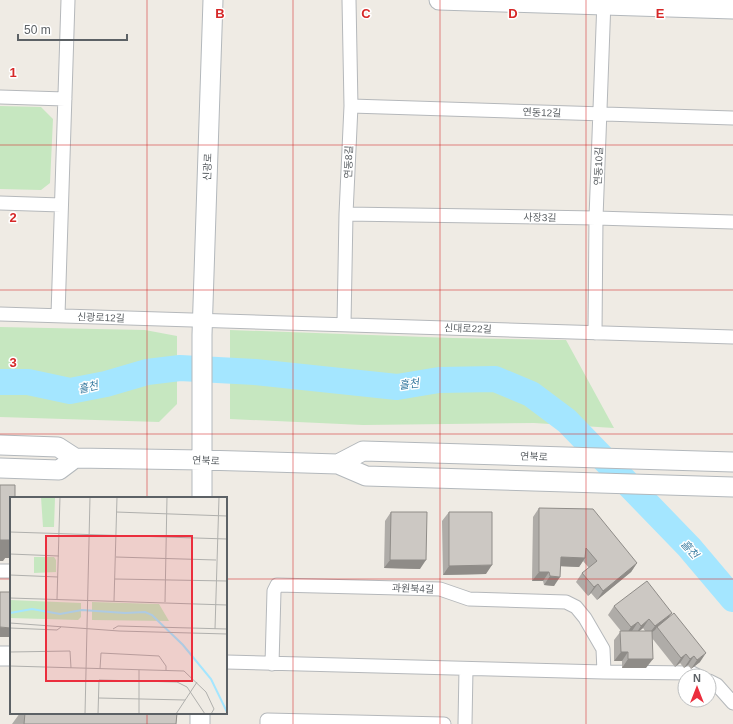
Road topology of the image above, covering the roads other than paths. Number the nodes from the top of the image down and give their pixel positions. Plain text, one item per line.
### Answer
1 (68, 0) edge
2 (213, 0) edge
3 (349, 0) edge
4 (439, 0) edge
5 (604, 2) edge
6 (733, 9) edge
7 (0, 97) edge
8 (64, 99) junction
9 (351, 106) junction
10 (600, 114) junction
11 (733, 118) edge
12 (0, 203) edge
13 (61, 205) junction
14 (346, 214) junction
15 (596, 218) junction
16 (733, 222) edge
17 (0, 314) edge
18 (58, 316) junction
19 (344, 324) junction
20 (202, 327) junction
21 (595, 333) junction
22 (733, 337) edge
23 (0, 444) edge
24 (75, 458) junction
25 (202, 460) junction
26 (733, 462) edge
27 (338, 464) junction
28 (0, 468) edge
29 (733, 486) edge
30 (202, 497) edge
31 (0, 570) edge
32 (10, 571) edge
33 (227, 662) edge
34 (272, 664) junction
35 (466, 669) junction
36 (604, 672) junction
37 (677, 674) edge
38 (717, 687) edge
39 (733, 703) edge
40 (267, 722) edge
41 (444, 724) edge
42 (465, 724) edge

1 - 8 street
2 - 20 main road, 신광로
3 - 9 street, 연동8길
4 - 5 main road
5 - 6 main road
5 - 10 street, 연동10길
7 - 8 street
8 - 13 street
9 - 10 street, 연동12길
9 - 14 street, 연동8길
10 - 11 street, 연동12길
10 - 15 street, 연동10길
12 - 13 street
13 - 18 street
14 - 15 street, 사장3길
14 - 19 street, 연동8길
15 - 16 street, 사장3길
15 - 21 street, 연동10길
17 - 18 street, 신광로12길
18 - 20 street, 신광로12길
19 - 20 street, 신대로22길
19 - 21 street, 신대로22길
20 - 25 main road, 신광로
21 - 22 street, 신대로22길
23 - 24 main road
24 - 25 main road, 연북로
24 - 28 main road
25 - 27 main road, 연북로
25 - 30 main road, 신광로
26 - 27 main road, 연북로
27 - 29 main road, 연북로
31 - 32 street
33 - 34 street
34 - 35 street
34 - 36 street, 과원북4길
35 - 36 street
35 - 42 street
36 - 37 street
38 - 39 street
40 - 41 street

